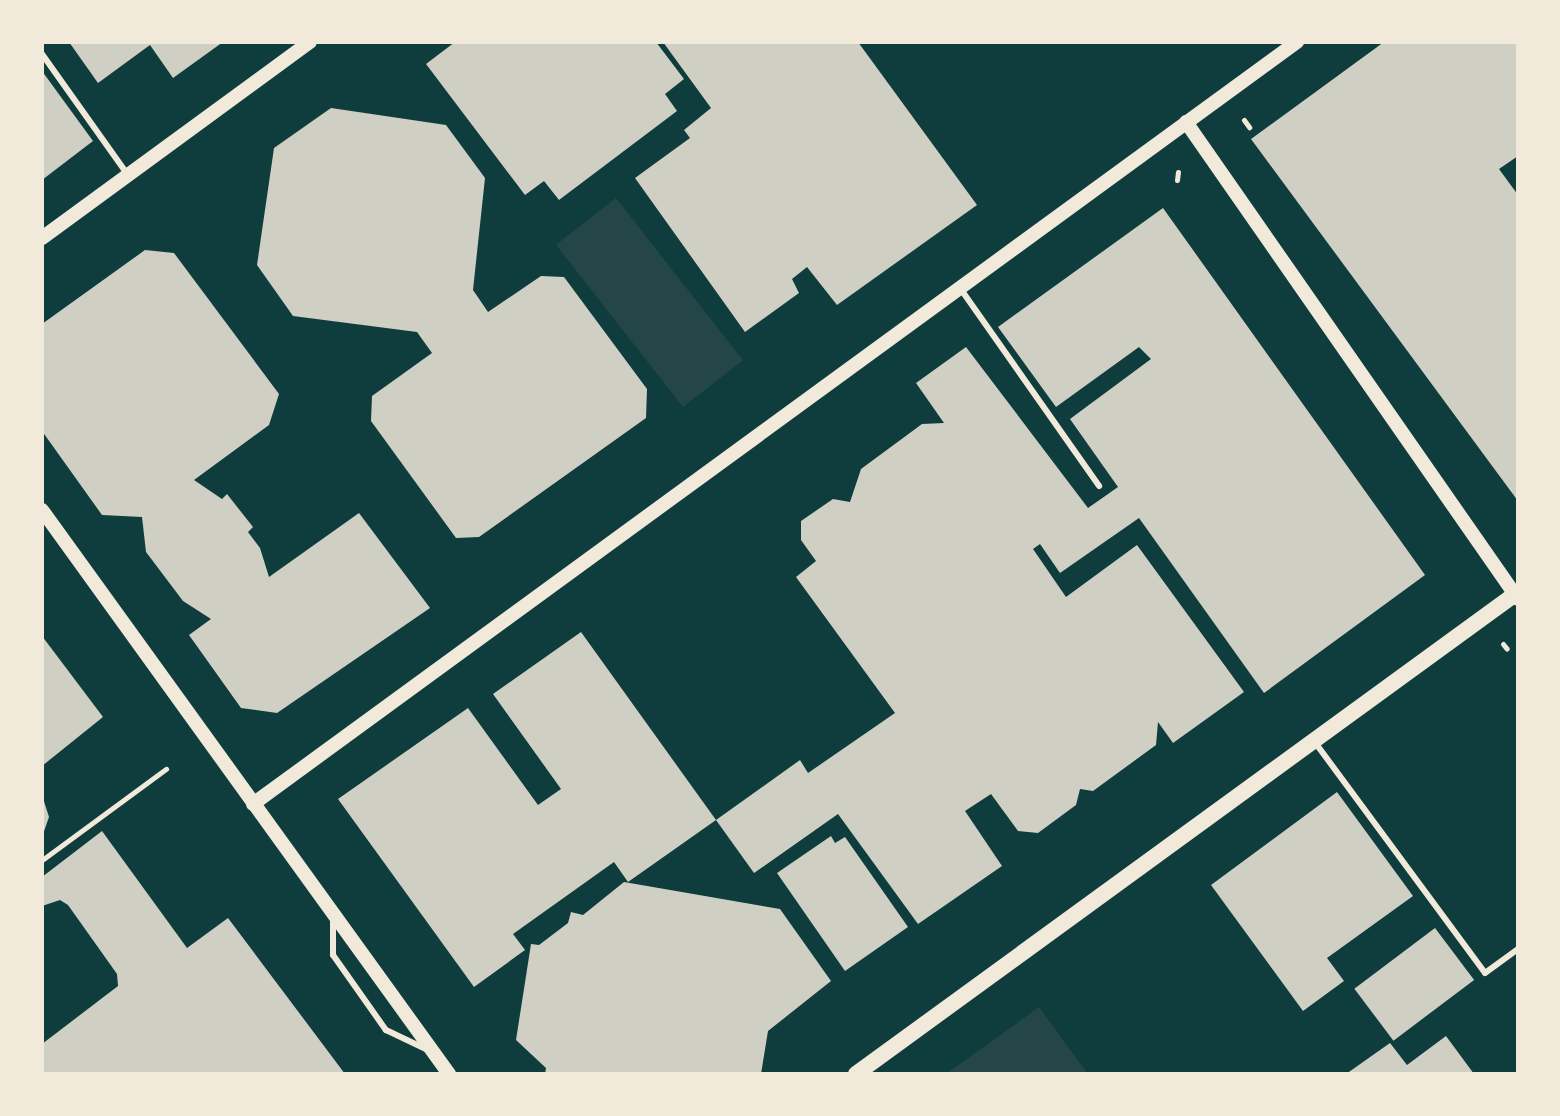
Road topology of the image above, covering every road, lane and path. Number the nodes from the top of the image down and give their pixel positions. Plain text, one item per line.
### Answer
1 (310, 42) edge
2 (1297, 42) edge
3 (42, 54) edge
4 (1244, 120) dead end
5 (1186, 122) junction
6 (1249, 127) dead end
7 (1178, 172) dead end
8 (128, 175) junction
9 (1177, 180) dead end
10 (42, 238) edge
11 (960, 288) junction
12 (1099, 486) dead end
13 (42, 510) edge
14 (1517, 595) edge
15 (1314, 741) junction
16 (166, 769) dead end
17 (253, 804) junction
18 (42, 860) edge
19 (333, 914) junction
20 (1518, 949) edge
21 (434, 1053) junction
22 (449, 1074) edge
23 (856, 1074) edge

1 - 8 street
2 - 5 street
3 - 8 lane
4 - 6 path
5 - 11 street
5 - 14 street
7 - 9 path
8 - 10 street
11 - 12 lane
11 - 17 street
13 - 17 street
14 - 15 main road
15 - 20 lane
15 - 23 main road
16 - 18 path
17 - 19 street
19 - 21 street
19 - 21 lane
21 - 22 street

